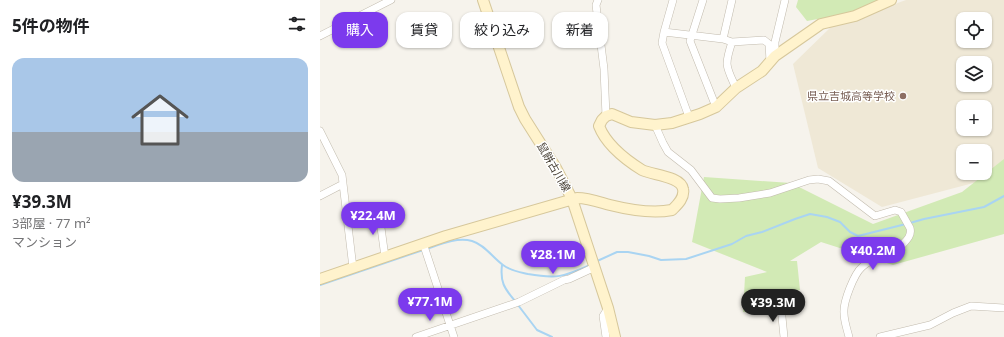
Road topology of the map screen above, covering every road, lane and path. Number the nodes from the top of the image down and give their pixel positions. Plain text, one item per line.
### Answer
1 (391, 0) edge
2 (483, 0) edge
3 (598, 0) edge
4 (673, 0) edge
5 (703, 0) edge
6 (732, 0) edge
7 (785, 0) edge
8 (891, 0) edge
9 (664, 32) junction
10 (692, 35) junction
11 (320, 36) edge
12 (723, 39) junction
13 (732, 42) junction
14 (773, 58) junction
15 (736, 88) junction
16 (716, 107) junction
17 (606, 116) junction
18 (689, 117) junction
19 (655, 125) junction
20 (320, 131) edge
21 (343, 184) junction
22 (320, 196) edge
23 (572, 199) junction
24 (379, 213) dead end
25 (424, 248) junction
26 (385, 257) junction
27 (594, 265) junction
28 (353, 268) junction
29 (320, 279) edge
30 (781, 307) dead end
31 (608, 308) junction
32 (1004, 308) edge
33 (450, 325) junction
34 (416, 337) edge
35 (454, 337) edge
36 (606, 337) edge
37 (615, 337) edge
38 (784, 337) edge
39 (849, 337) edge
40 (880, 337) edge

1 - 11 street
2 - 23 street, 鼠餅古川線
3 - 17 street
4 - 9 street
5 - 10 street
6 - 12 street
7 - 14 street
8 - 14 street
9 - 10 street
9 - 18 street
10 - 12 street
10 - 16 street
12 - 13 street
13 - 14 street
13 - 15 street
14 - 15 street
15 - 16 street
16 - 18 street
17 - 19 street
17 - 23 street
18 - 19 street
19 - 39 street
20 - 21 street
21 - 22 street
21 - 28 street
23 - 25 street
23 - 27 street, 鼠餅古川線
24 - 26 street
25 - 26 street
25 - 33 street
26 - 28 street
27 - 31 street, 鼠餅古川線
27 - 33 street
28 - 29 street
30 - 38 street
31 - 36 street
31 - 37 street, 鼠餅古川線
32 - 40 street
33 - 34 street
33 - 35 street

